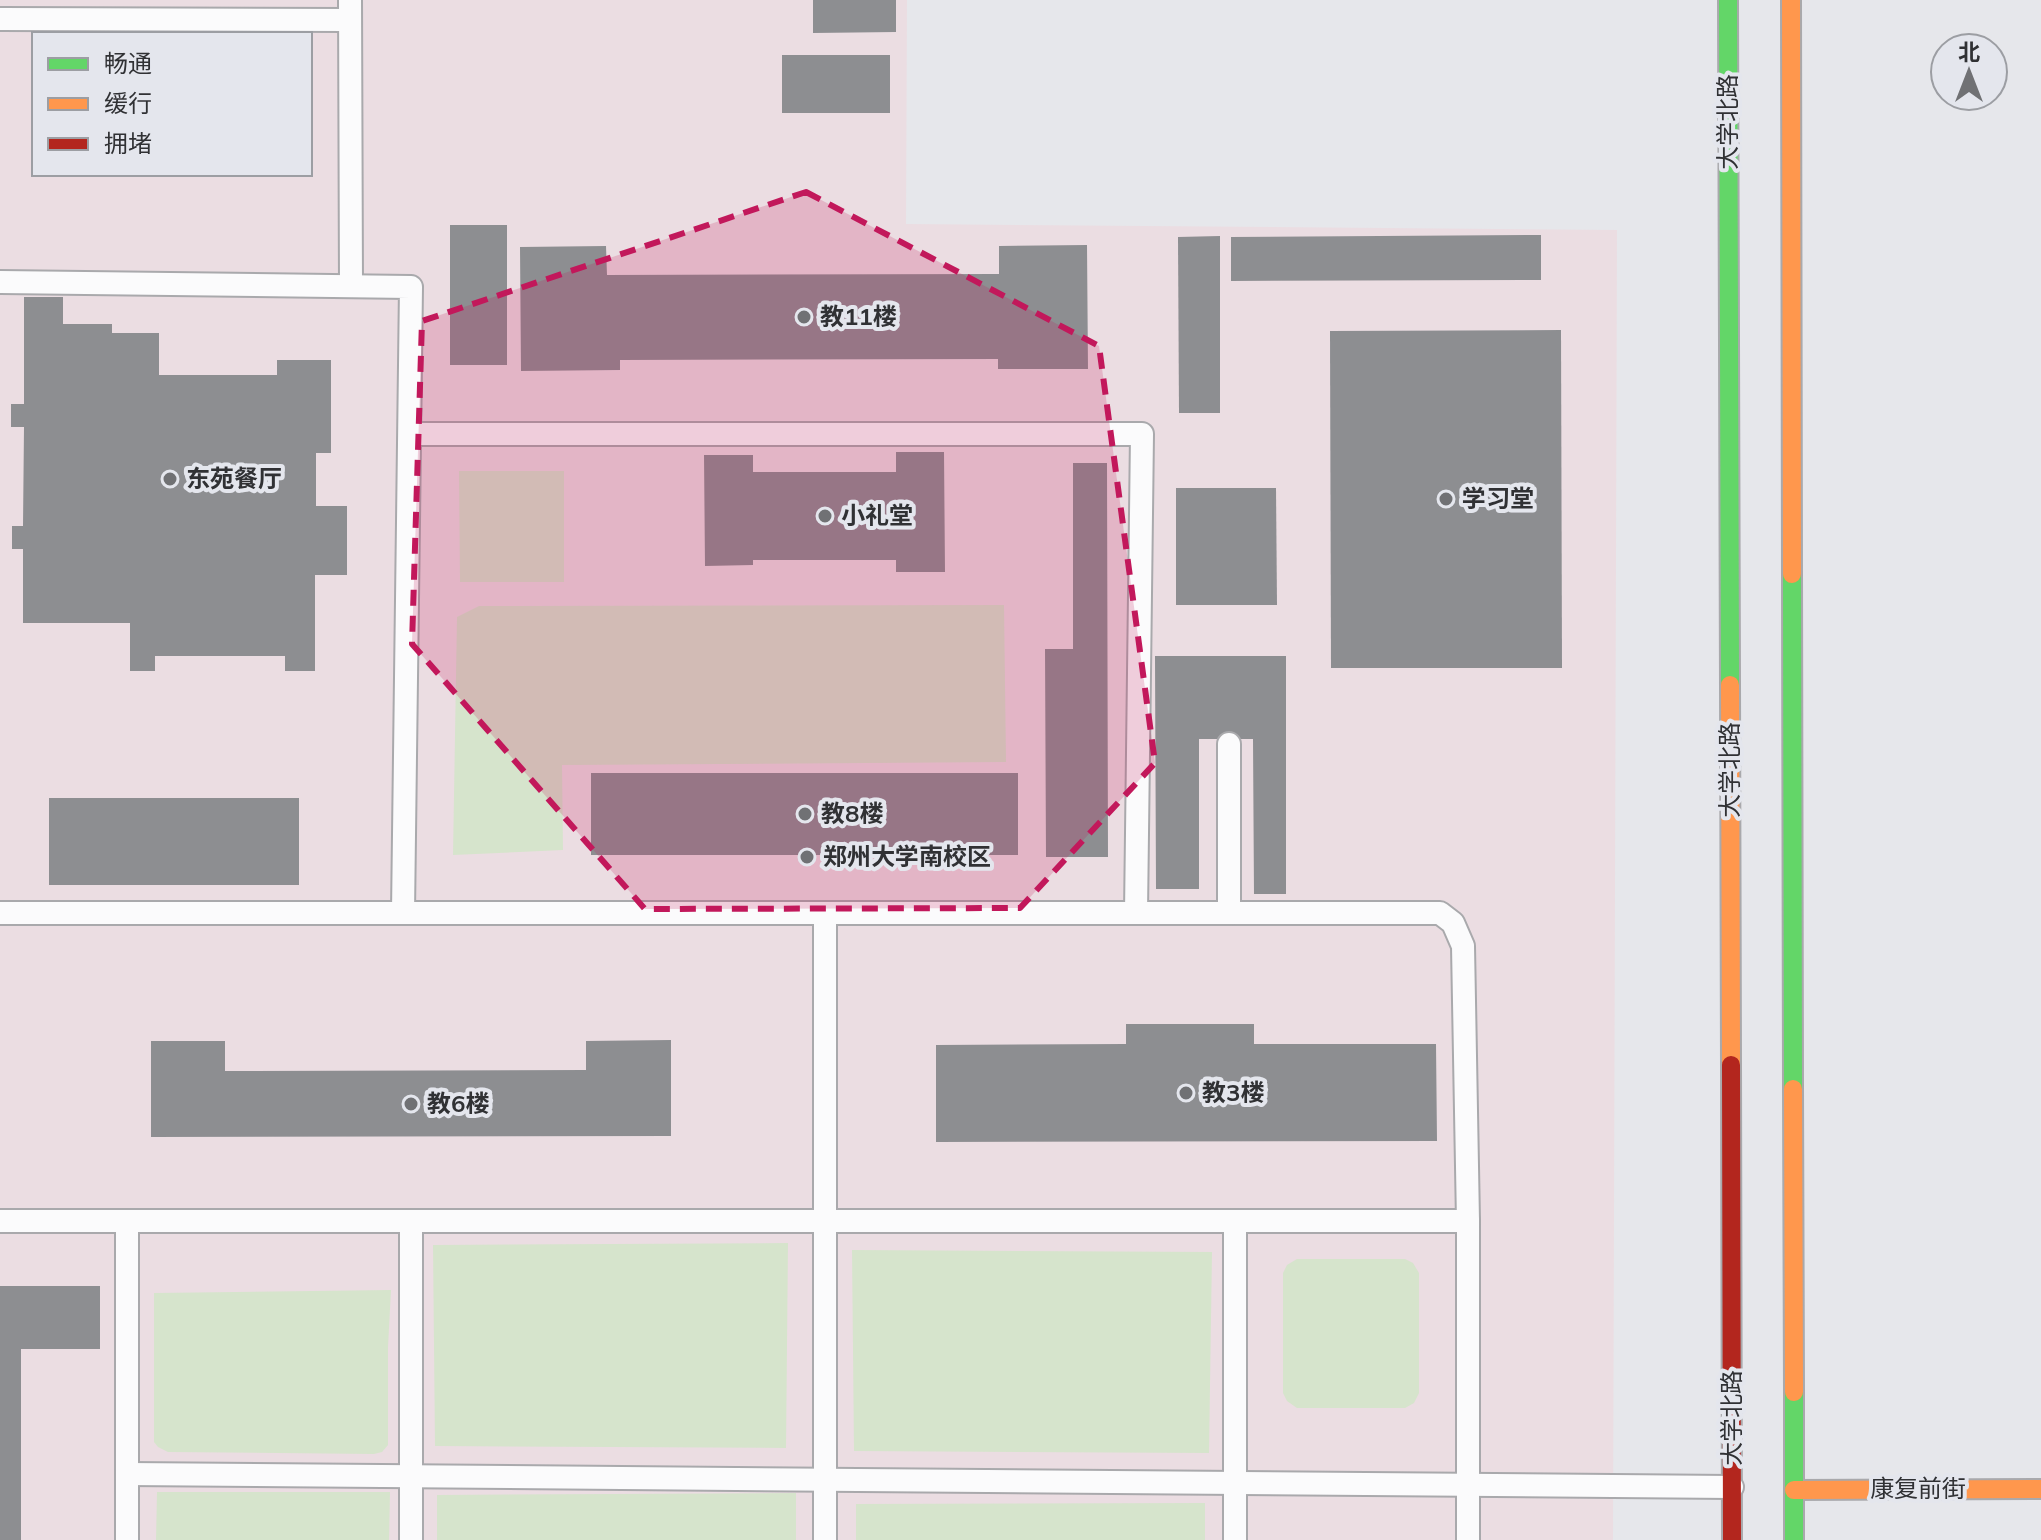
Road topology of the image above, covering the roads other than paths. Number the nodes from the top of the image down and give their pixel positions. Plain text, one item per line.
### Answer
1 (1728, 0) edge
2 (1791, 0) edge
3 (350, 10) edge
4 (0, 19) edge
5 (0, 282) edge
6 (351, 286) junction
7 (410, 434) junction
8 (1229, 744) dead end
9 (0, 913) edge
10 (403, 913) junction
11 (825, 913) junction
12 (1136, 913) junction
13 (1229, 913) junction
14 (0, 1221) edge
15 (127, 1221) junction
16 (411, 1221) junction
17 (825, 1221) junction
18 (1235, 1221) junction
19 (1468, 1221) junction
20 (127, 1474) junction
21 (411, 1476) junction
22 (825, 1479) junction
23 (1235, 1483) junction
24 (1468, 1484) junction
25 (1732, 1487) junction
26 (2041, 1489) edge
27 (1794, 1490) junction
28 (127, 1540) edge
29 (411, 1540) edge
30 (825, 1540) edge
31 (1235, 1540) edge
32 (1468, 1540) edge
33 (1732, 1540) edge
34 (1794, 1540) edge

1 - 25 main road, 大学北路
2 - 27 main road
3 - 4 lane
3 - 6 lane
5 - 6 lane
6 - 7 lane
7 - 10 lane
7 - 12 lane
8 - 13 lane
9 - 10 lane
10 - 11 lane
11 - 12 lane
11 - 17 lane
12 - 13 lane
13 - 19 lane
14 - 15 lane
15 - 16 lane
15 - 20 lane
16 - 17 lane
16 - 21 lane
17 - 18 lane
17 - 22 lane
18 - 19 lane
18 - 23 lane
19 - 24 lane
20 - 21 lane
20 - 28 lane
21 - 22 lane
21 - 29 lane
22 - 23 lane
22 - 30 lane
23 - 24 lane
23 - 31 lane
24 - 25 lane
24 - 32 lane
25 - 33 main road, 大学北路
26 - 27 main road, 康复前街
27 - 34 main road

